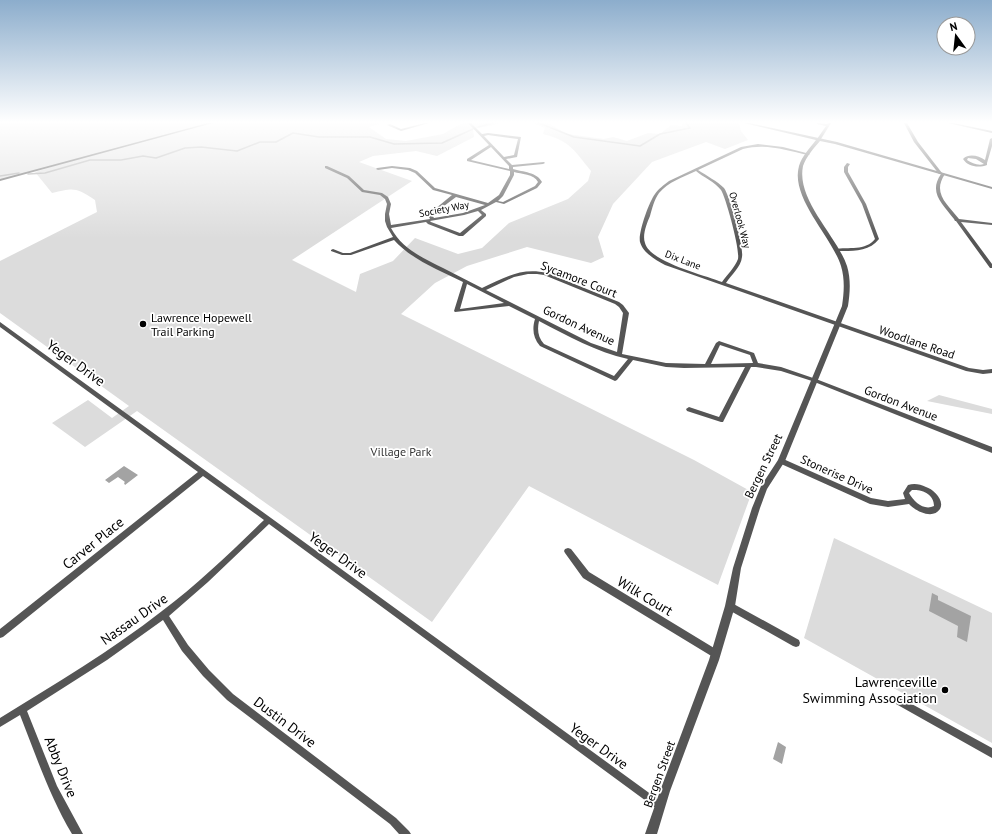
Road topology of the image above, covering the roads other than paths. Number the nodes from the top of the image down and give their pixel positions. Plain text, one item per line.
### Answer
1 (67, 162) edge
2 (476, 162) edge
3 (508, 162) edge
4 (713, 162) edge
5 (804, 162) edge
6 (902, 162) edge
7 (933, 162) edge
8 (967, 162) edge
9 (986, 162) edge
10 (543, 163) dead end
11 (848, 164) dead end
12 (511, 166) junction
13 (326, 167) dead end
14 (378, 170) dead end
15 (696, 170) junction
16 (512, 171) junction
17 (942, 173) junction
18 (0, 180) edge
19 (992, 188) edge
20 (455, 195) junction
21 (495, 201) junction
22 (489, 205) junction
23 (479, 210) junction
24 (430, 220) junction
25 (956, 220) junction
26 (992, 224) edge
27 (389, 227) junction
28 (395, 238) junction
29 (333, 250) dead end
30 (837, 250) junction
31 (992, 267) edge
32 (465, 282) junction
33 (723, 284) junction
34 (482, 290) junction
35 (510, 304) junction
36 (538, 318) junction
37 (0, 324) edge
38 (837, 324) junction
39 (618, 355) junction
40 (631, 359) junction
41 (750, 365) junction
42 (756, 365) junction
43 (707, 366) junction
44 (992, 372) edge
45 (814, 380) junction
46 (689, 409) dead end
47 (992, 450) edge
48 (781, 461) junction
49 (203, 472) junction
50 (910, 501) junction
51 (269, 520) junction
52 (568, 551) dead end
53 (730, 606) junction
54 (164, 615) junction
55 (0, 634) edge
56 (796, 643) dead end
57 (716, 654) junction
58 (899, 700) dead end
59 (22, 709) junction
60 (0, 724) edge
61 (992, 753) edge
62 (660, 806) junction
63 (78, 834) edge
64 (406, 834) edge
65 (651, 834) edge

1 - 18 street
2 - 16 street
3 - 12 street
4 - 15 street, Dix Lane
5 - 30 street, Bergen Street
6 - 17 street
7 - 17 street
8 - 9 street
10 - 12 street
11 - 30 street
12 - 16 street
13 - 27 street, Gordon Avenue
14 - 20 street
15 - 33 street, Overlook Way
15 - 33 street, Dix Lane
16 - 21 street, Society Way
16 - 21 street
17 - 19 street
17 - 25 street
20 - 22 street
20 - 24 street
21 - 22 street, Society Way
22 - 23 street, Society Way
23 - 24 street, Society Way
23 - 24 street
24 - 27 street, Society Way
25 - 26 street
25 - 31 street
27 - 28 street, Gordon Avenue
28 - 29 street
28 - 32 street, Gordon Avenue
30 - 38 street, Bergen Street
32 - 34 street, Gordon Avenue
32 - 35 street
33 - 38 street, Dix Lane
34 - 35 street, Gordon Avenue
34 - 39 street, Sycamore Court
35 - 36 street, Gordon Avenue
36 - 39 street, Gordon Avenue
36 - 40 street
37 - 49 street, Yeger Drive
38 - 44 street, Woodlane Road
38 - 45 street, Bergen Street
39 - 40 street, Gordon Avenue
40 - 43 street, Gordon Avenue
41 - 42 street, Gordon Avenue
41 - 43 street, Gordon Avenue
41 - 46 street
42 - 43 street
42 - 45 street, Gordon Avenue
45 - 47 street, Gordon Avenue
45 - 48 street, Bergen Street
48 - 50 street, Stonerise Drive
48 - 53 street, Bergen Street
49 - 51 street, Yeger Drive
49 - 55 street, Carver Place
50 - 50 street
51 - 54 street, Nassau Drive
51 - 62 street, Yeger Drive
52 - 57 street, Wilk Court
53 - 56 street
53 - 57 street, Bergen Street
54 - 59 street, Nassau Drive
54 - 64 street, Dustin Drive
57 - 62 street, Bergen Street
58 - 61 street
59 - 60 street, Nassau Drive
59 - 63 street, Abby Drive
62 - 65 street, Bergen Street

